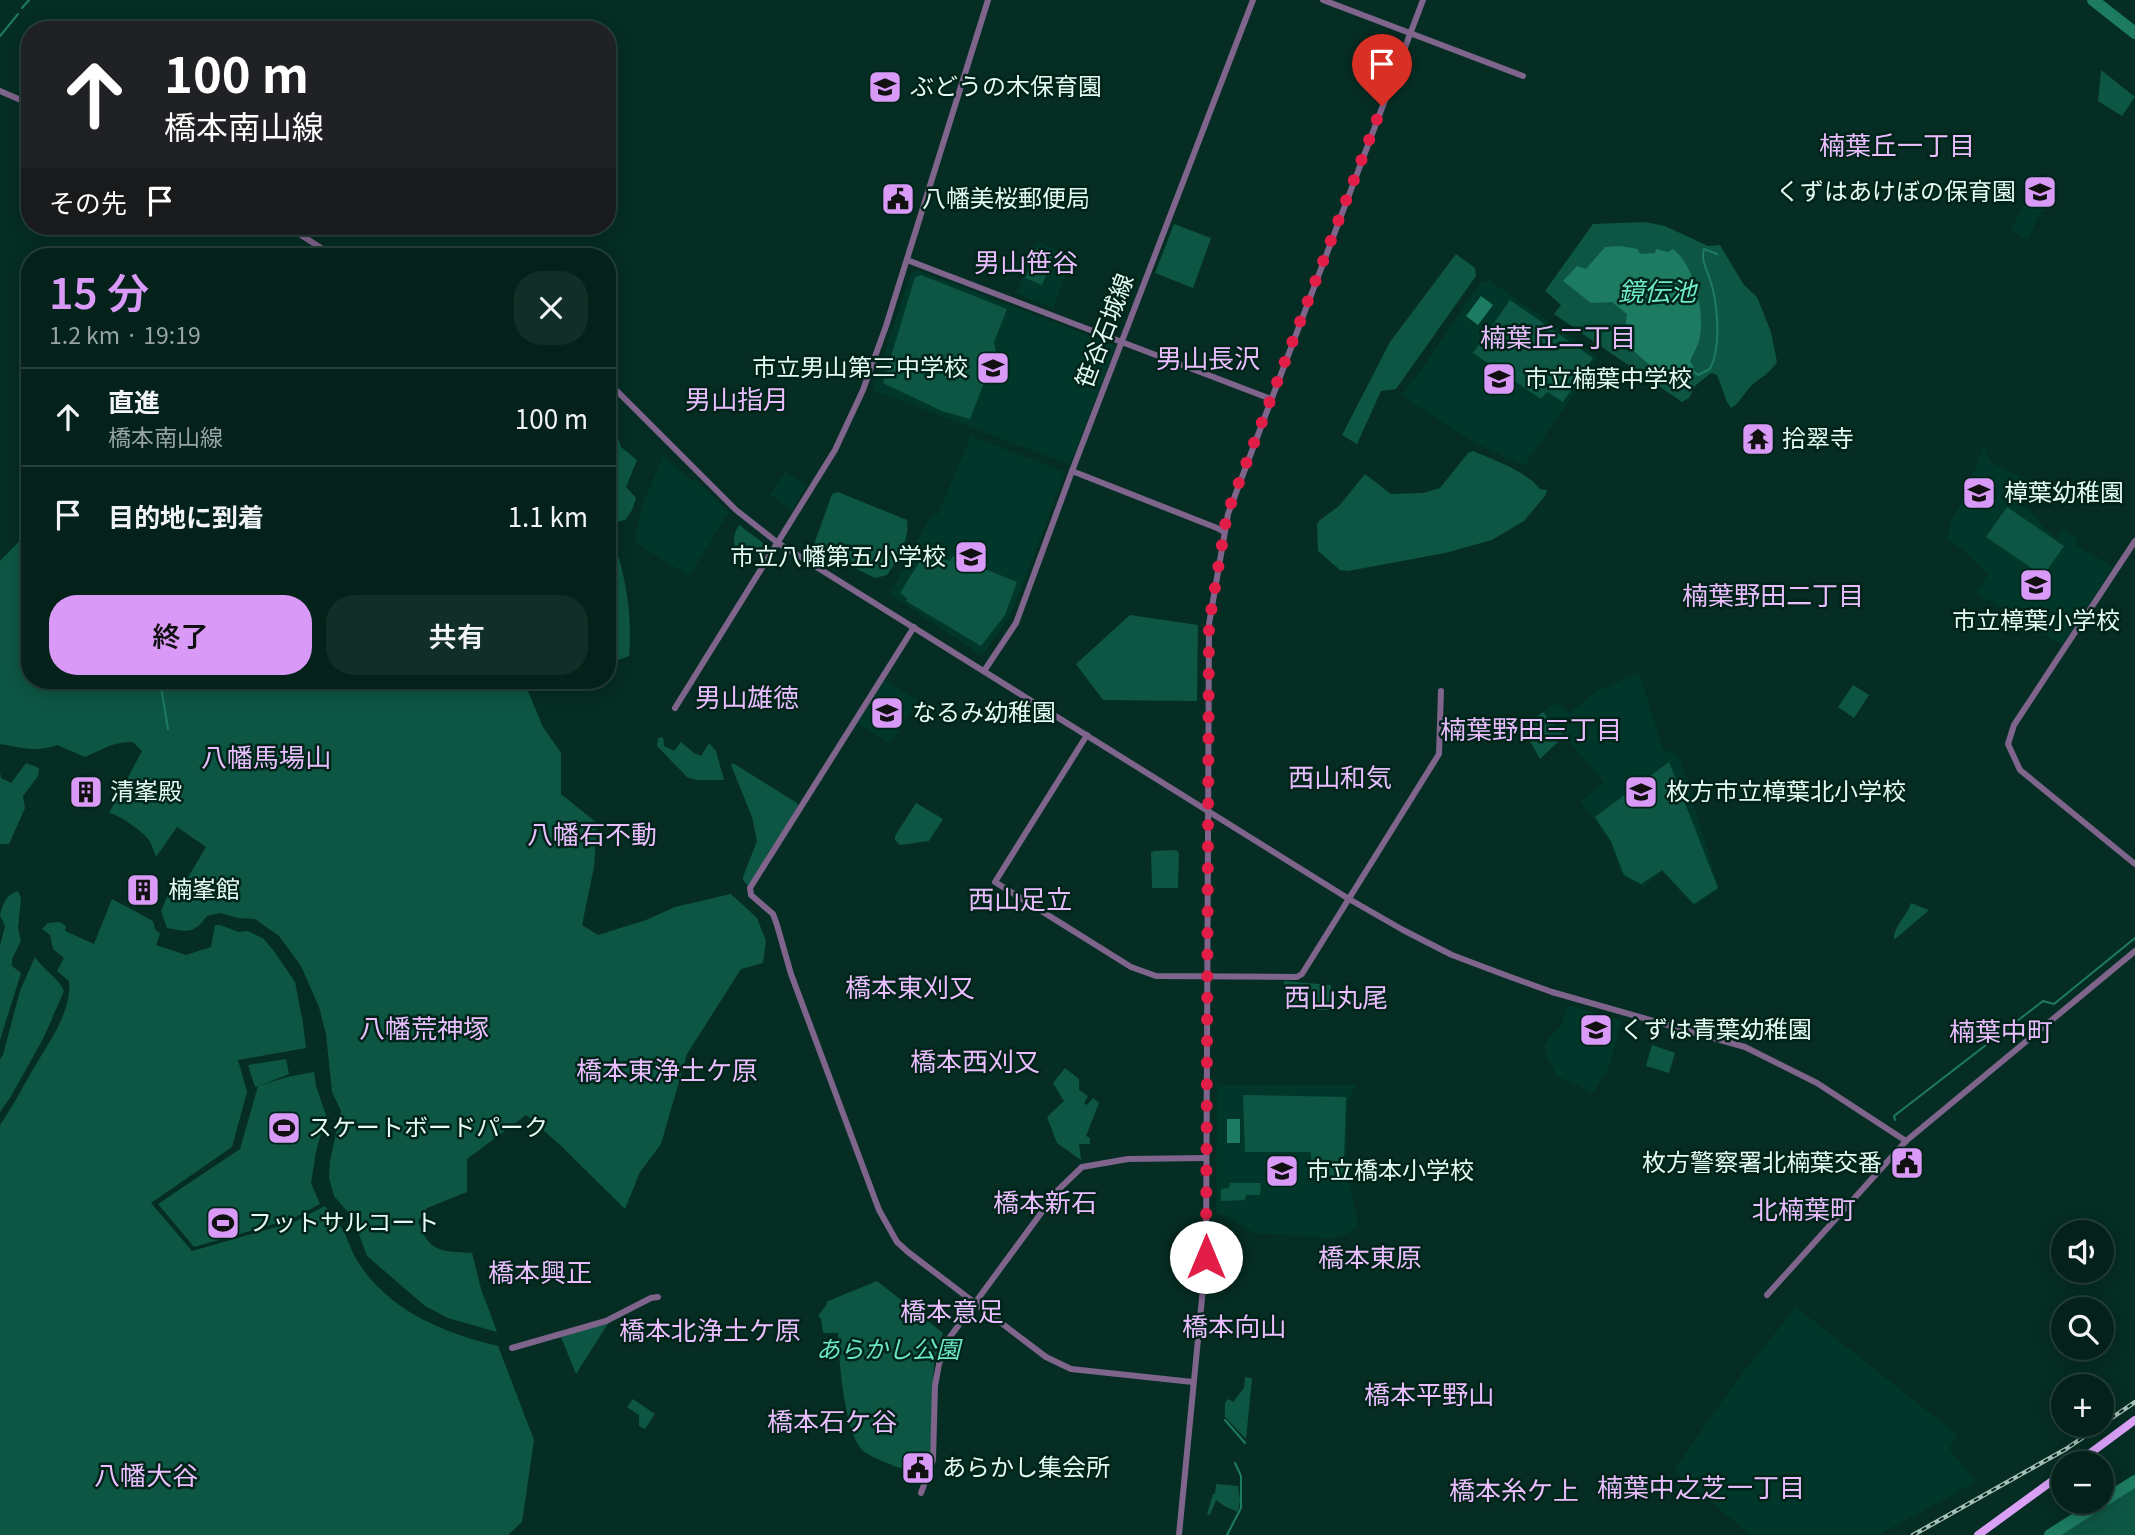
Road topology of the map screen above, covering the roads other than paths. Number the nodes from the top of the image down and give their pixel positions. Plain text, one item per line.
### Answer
1 (988, 0) edge
2 (1253, 0) edge
3 (1323, 0) edge
4 (1423, 0) edge
5 (1410, 33) junction
6 (1523, 76) dead end
7 (0, 91) edge
8 (21, 100) edge
9 (302, 235) edge
10 (321, 248) edge
11 (907, 260) junction
12 (1122, 342) junction
13 (616, 390) edge
14 (1271, 399) junction
15 (1072, 471) junction
16 (1224, 533) junction
17 (2135, 541) edge
18 (778, 542) junction
19 (914, 627) junction
20 (984, 671) junction
21 (1441, 691) dead end
22 (675, 708) dead end
23 (1087, 735) junction
24 (1208, 811) junction
25 (2135, 864) edge
26 (1349, 899) junction
27 (2135, 951) edge
28 (1208, 976) junction
29 (1906, 1141) junction
30 (1206, 1158) junction
31 (1767, 1295) dead end
32 (658, 1297) dead end
33 (975, 1303) junction
34 (512, 1348) dead end
35 (1193, 1382) junction
36 (2135, 1420) edge
37 (2093, 1451) edge
38 (2051, 1482) edge
39 (922, 1493) dead end
40 (1179, 1535) edge
41 (1978, 1535) edge

1 - 11 street
2 - 12 street, 笹谷石城線
3 - 5 street
4 - 5 street
5 - 6 street
5 - 14 street
7 - 8 street
9 - 10 street
11 - 12 street
11 - 18 street
12 - 14 street
12 - 15 street, 笹谷石城線
13 - 18 street
14 - 16 street
15 - 16 street
15 - 20 street, 笹谷石城線
16 - 24 street
17 - 25 street
18 - 19 street
18 - 22 street
19 - 20 street
19 - 33 street
20 - 23 street
21 - 26 street
23 - 24 street
23 - 28 street
24 - 26 street
24 - 28 street
26 - 28 street
26 - 29 street
27 - 29 street
28 - 30 street
29 - 31 street
30 - 33 street
30 - 35 street
32 - 34 street
33 - 35 street
33 - 39 street
35 - 40 street
36 - 37 main road
38 - 41 main road

